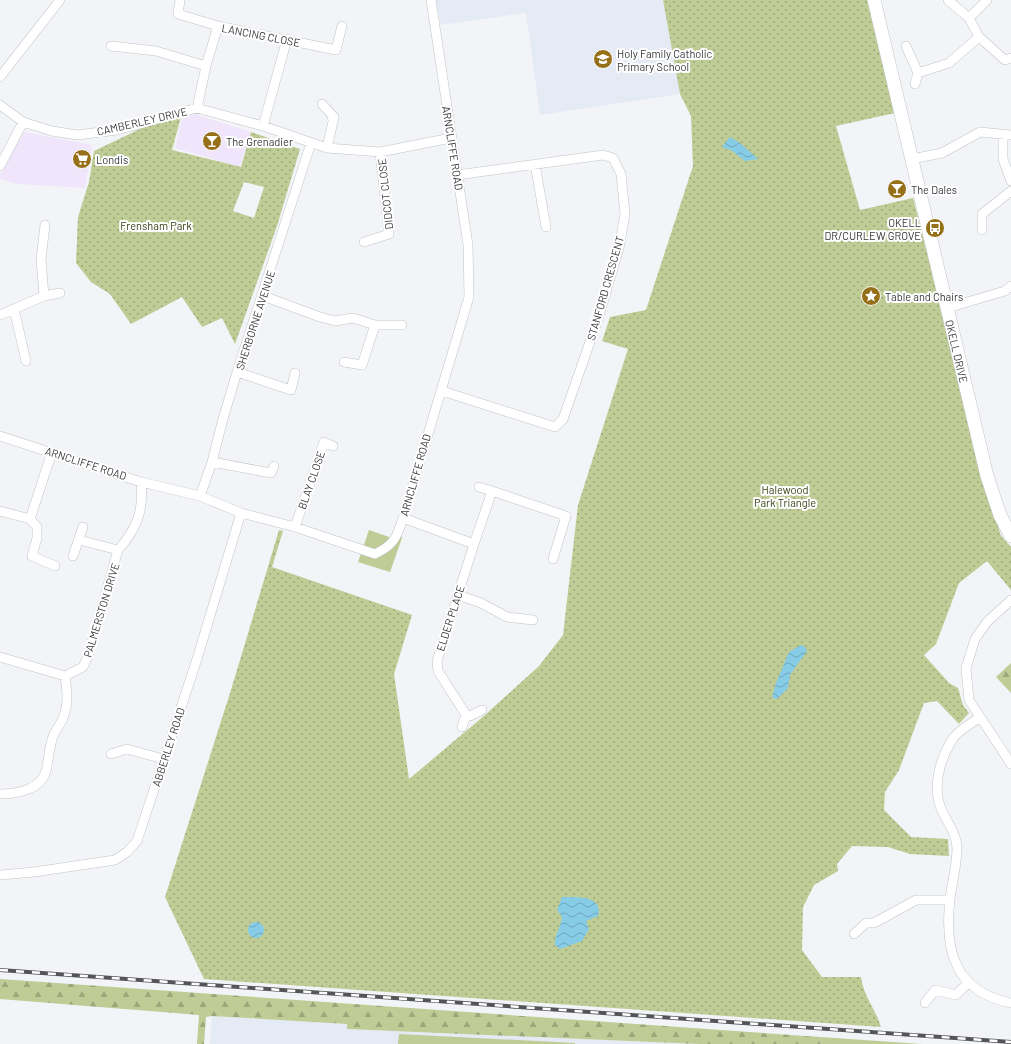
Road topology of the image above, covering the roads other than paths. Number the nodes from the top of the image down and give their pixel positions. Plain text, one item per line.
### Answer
1 (60, 0) edge
2 (180, 0) edge
3 (431, 0) edge
4 (874, 0) edge
5 (948, 0) edge
6 (987, 0) edge
7 (969, 18) junction
8 (218, 26) junction
9 (342, 26) dead end
10 (979, 37) junction
11 (286, 39) junction
12 (111, 46) dead end
13 (906, 46) dead end
14 (1011, 58) edge
15 (206, 66) junction
16 (918, 73) junction
17 (0, 77) edge
18 (915, 84) dead end
19 (322, 104) dead end
20 (0, 105) edge
21 (197, 108) junction
22 (23, 122) junction
23 (263, 126) junction
24 (1007, 135) edge
25 (451, 138) junction
26 (311, 143) junction
27 (327, 148) junction
28 (380, 152) junction
29 (912, 159) junction
30 (535, 164) junction
31 (0, 166) edge
32 (458, 175) junction
33 (1011, 181) edge
34 (1011, 191) edge
35 (45, 225) dead end
36 (546, 227) dead end
37 (982, 230) dead end
38 (364, 242) dead end
39 (1011, 286) edge
40 (60, 293) dead end
41 (44, 296) junction
42 (263, 296) junction
43 (947, 308) junction
44 (14, 309) junction
45 (0, 315) edge
46 (375, 325) junction
47 (402, 325) dead end
48 (26, 361) dead end
49 (344, 362) dead end
50 (238, 372) junction
51 (295, 373) dead end
52 (442, 391) junction
53 (0, 436) edge
54 (333, 446) dead end
55 (52, 452) junction
56 (212, 462) junction
57 (274, 466) dead end
58 (141, 482) junction
59 (478, 487) dead end
60 (492, 491) junction
61 (200, 496) junction
62 (0, 511) edge
63 (241, 513) junction
64 (403, 518) junction
65 (30, 519) junction
66 (83, 527) dead end
67 (295, 527) junction
68 (1011, 536) edge
69 (79, 540) junction
70 (474, 544) junction
71 (118, 550) junction
72 (73, 556) dead end
73 (553, 559) dead end
74 (55, 566) dead end
75 (458, 595) junction
76 (1011, 600) edge
77 (533, 620) dead end
78 (0, 657) edge
79 (65, 676) junction
80 (482, 710) dead end
81 (464, 713) junction
82 (980, 716) junction
83 (462, 727) dead end
84 (111, 754) dead end
85 (164, 759) junction
86 (1011, 764) edge
87 (0, 794) edge
88 (0, 875) edge
89 (950, 900) junction
90 (854, 934) dead end
91 (968, 983) junction
92 (925, 1003) dead end
93 (1011, 1003) edge

1 - 17 street
2 - 8 street, LANCING CLOSE
3 - 25 street, ARNCLIFFE ROAD
4 - 29 street, OKELL DRIVE
5 - 7 street
6 - 7 street
7 - 10 street
8 - 11 street, LANCING CLOSE
8 - 15 street
9 - 11 street, LANCING CLOSE
10 - 14 street
10 - 16 street
11 - 23 street
12 - 15 street
13 - 16 street
15 - 21 street
16 - 18 street
19 - 27 street
20 - 22 street, CAMBERLEY DRIVE
21 - 22 street, CAMBERLEY DRIVE
21 - 23 street, CAMBERLEY DRIVE
22 - 31 street
23 - 26 street, CAMBERLEY DRIVE
24 - 29 street
24 - 33 street
25 - 28 street, CAMBERLEY DRIVE
25 - 32 street, ARNCLIFFE ROAD
26 - 27 street, CAMBERLEY DRIVE
26 - 42 street, SHERBORNE AVENUE
27 - 28 street, CAMBERLEY DRIVE
28 - 38 street, DIDCOT CLOSE
29 - 43 street, OKELL DRIVE
30 - 32 street, STANFORD CRESCENT
30 - 36 street
30 - 52 street, STANFORD CRESCENT
32 - 52 street, ARNCLIFFE ROAD
34 - 37 street
35 - 41 street
39 - 43 street
40 - 41 street
41 - 44 street
42 - 46 street
42 - 50 street, SHERBORNE AVENUE
43 - 68 street, OKELL DRIVE
44 - 45 street
44 - 48 street
46 - 47 street
46 - 49 street
50 - 51 street
50 - 56 street, SHERBORNE AVENUE
52 - 64 street, ARNCLIFFE ROAD
53 - 55 street, ARNCLIFFE ROAD
54 - 67 street, BLAY CLOSE
55 - 58 street, ARNCLIFFE ROAD
55 - 65 street
56 - 57 street
56 - 61 street, SHERBORNE AVENUE
58 - 61 street, ARNCLIFFE ROAD
58 - 71 street, PALMERSTON DRIVE
59 - 60 street
60 - 70 street, ELDER PLACE
60 - 73 street
61 - 63 street, ARNCLIFFE ROAD
62 - 65 street
63 - 67 street, ARNCLIFFE ROAD
63 - 85 street, ABBERLEY ROAD
64 - 67 street, ARNCLIFFE ROAD
64 - 70 street
65 - 74 street
66 - 69 street
69 - 71 street
69 - 72 street
70 - 75 street, ELDER PLACE
71 - 79 street, PALMERSTON DRIVE
75 - 77 street
75 - 81 street, ELDER PLACE
76 - 82 street
78 - 79 street
79 - 87 street
80 - 81 street
81 - 83 street
82 - 86 street
82 - 89 street
84 - 85 street
85 - 88 street, ABBERLEY ROAD
89 - 90 street
89 - 91 street
91 - 92 street
91 - 93 street

